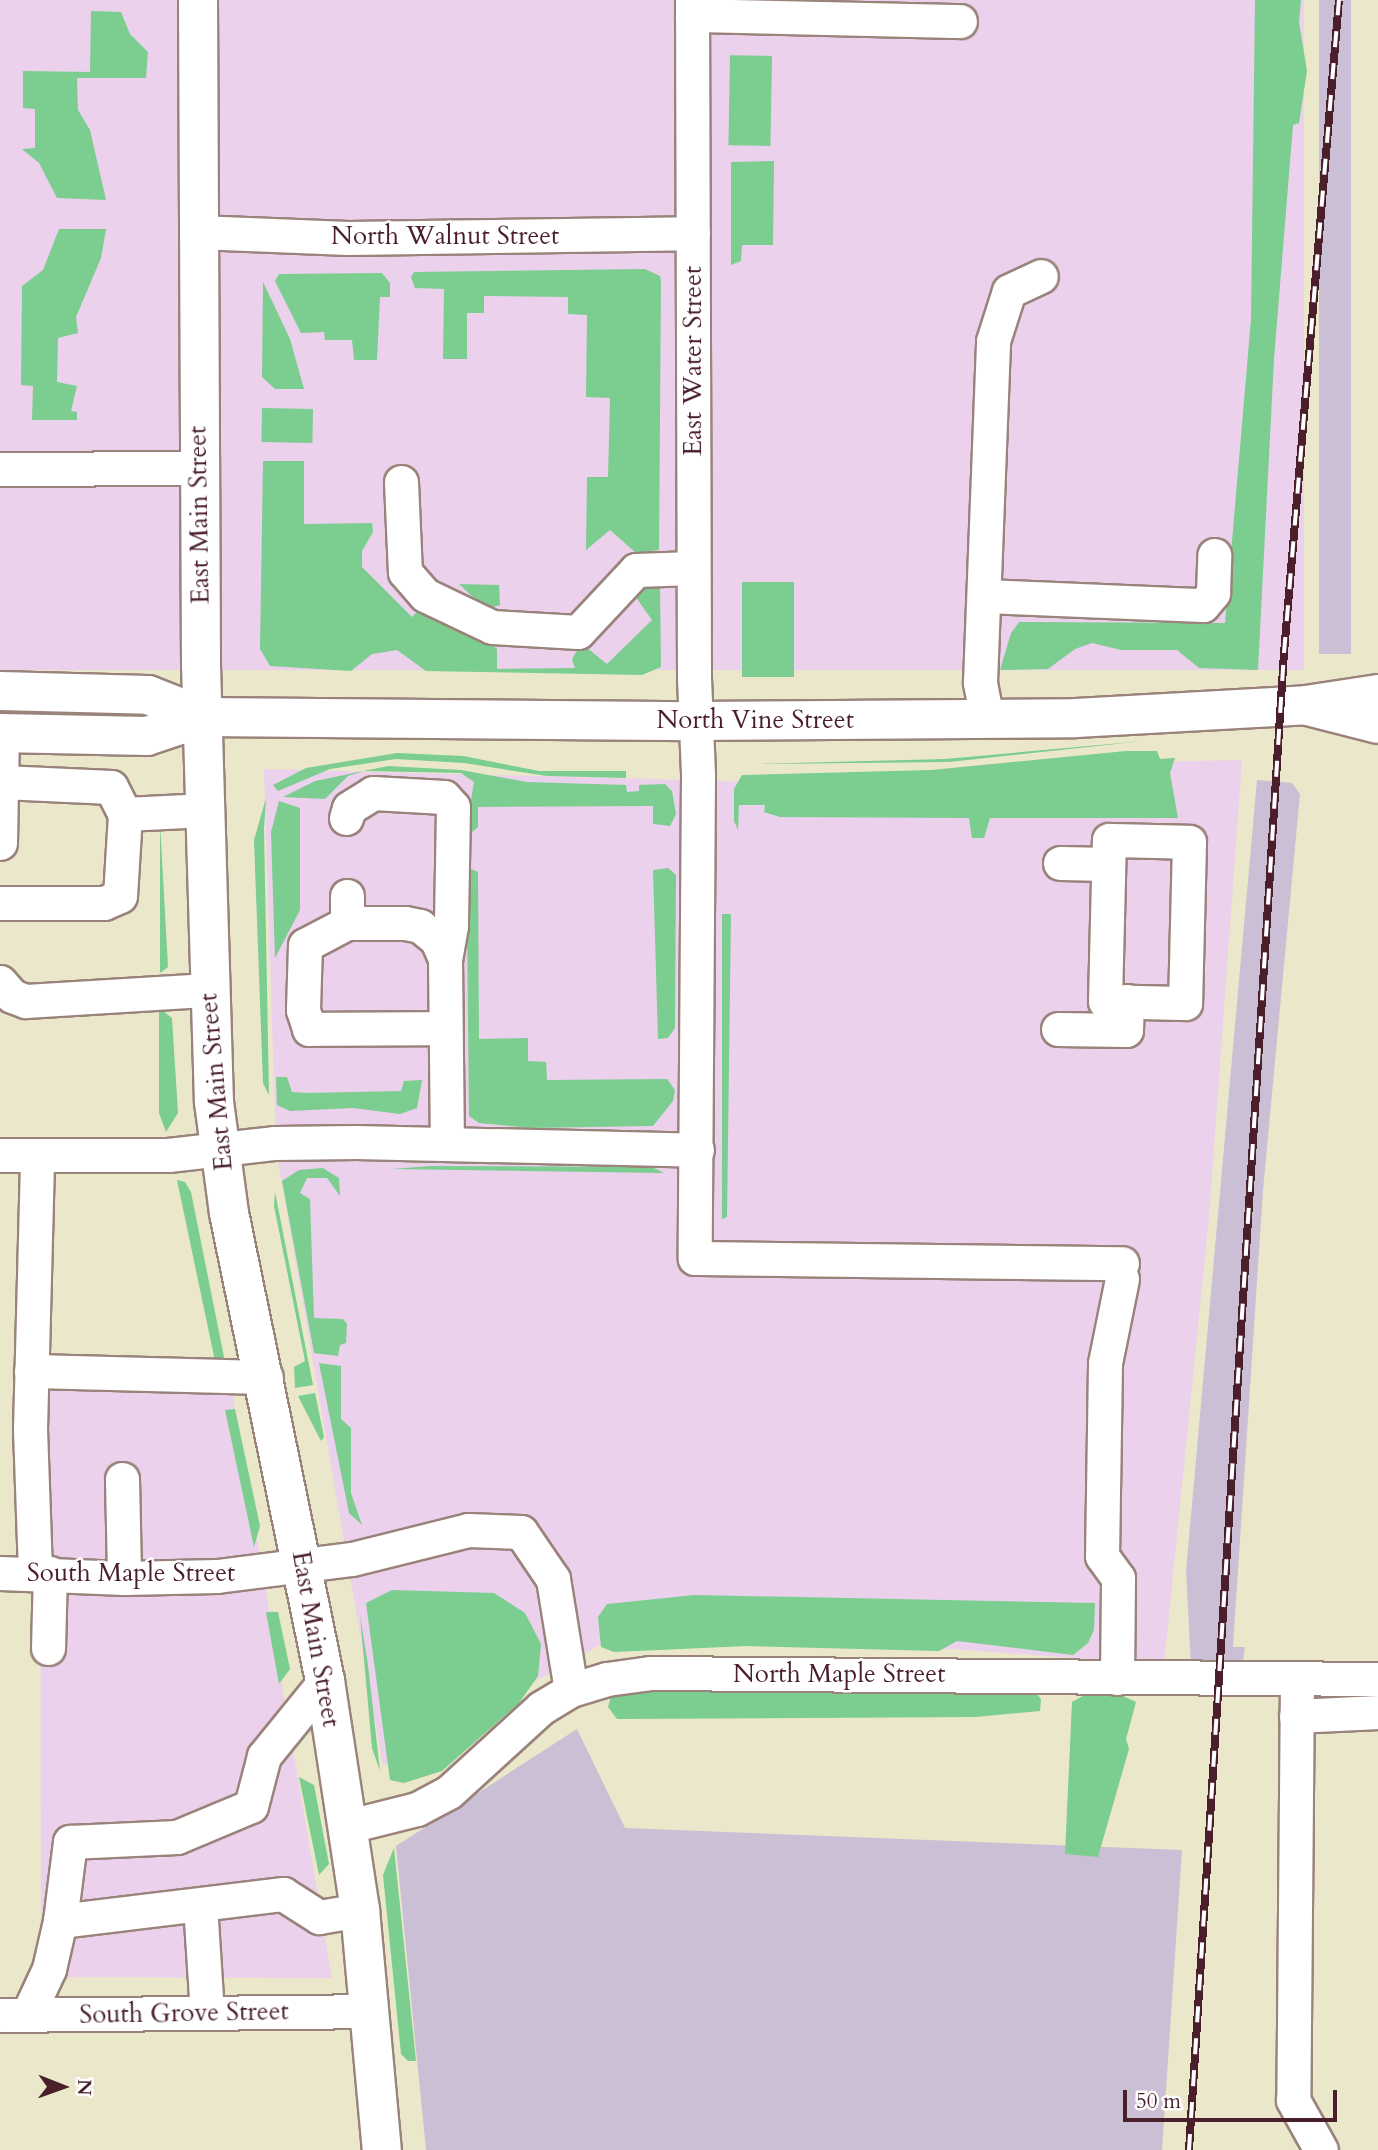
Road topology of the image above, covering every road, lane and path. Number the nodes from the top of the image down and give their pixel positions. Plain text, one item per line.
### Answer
1 (198, 0) edge
2 (692, 7) edge
3 (960, 21) dead end
4 (197, 232) junction
5 (693, 233) junction
6 (1041, 276) dead end
7 (198, 468) junction
8 (0, 469) edge
9 (401, 482) dead end
10 (1214, 555) dead end
11 (693, 568) junction
12 (985, 596) junction
13 (0, 691) edge
14 (1378, 694) edge
15 (1306, 705) junction
16 (204, 717) junction
17 (987, 719) junction
18 (694, 721) junction
19 (1378, 724) edge
20 (1, 733) edge
21 (2, 782) edge
22 (206, 810) junction
23 (348, 813) dead end
24 (125, 814) junction
25 (0, 843) edge
26 (1060, 863) dead end
27 (1108, 864) junction
28 (0, 903) edge
29 (445, 959) junction
30 (0, 982) edge
31 (208, 990) junction
32 (1127, 1001) junction
33 (445, 1028) junction
34 (1058, 1029) dead end
35 (447, 1143) junction
36 (219, 1149) junction
37 (697, 1150) junction
38 (0, 1155) edge
39 (37, 1155) junction
40 (32, 1371) junction
41 (266, 1377) junction
42 (122, 1479) dead end
43 (304, 1567) junction
44 (43, 1572) junction
45 (0, 1573) edge
46 (124, 1578) junction
47 (48, 1647) dead end
48 (1117, 1678) junction
49 (1378, 1679) edge
50 (1297, 1680) junction
51 (325, 1681) junction
52 (571, 1690) junction
53 (1378, 1712) edge
54 (1296, 1716) junction
55 (345, 1827) junction
56 (200, 1905) junction
57 (360, 1910) junction
58 (60, 1921) junction
59 (367, 2011) junction
60 (207, 2012) junction
61 (14, 2015) edge
62 (382, 2150) edge
63 (1321, 2150) edge

1 - 4 main road, East Main Street
2 - 3 street
2 - 5 street, East Water Street
4 - 5 street, North Walnut Street
4 - 7 main road, East Main Street
5 - 11 street, East Water Street
6 - 12 street
7 - 8 street
7 - 16 main road, East Main Street
9 - 11 street
10 - 12 street
11 - 18 street, East Water Street
12 - 17 street
13 - 16 main road
14 - 15 main road, North Vine Street
15 - 17 main road, North Vine Street
15 - 19 main road, North Vine Street
16 - 18 main road, North Vine Street
16 - 20 main road
16 - 22 main road, East Main Street
17 - 18 main road, North Vine Street
18 - 37 street, East Water Street
20 - 21 street
21 - 24 street
21 - 25 street
22 - 24 street
22 - 31 main road, East Main Street
23 - 29 street
24 - 28 street
26 - 27 street
27 - 32 street
27 - 32 street
29 - 33 street
29 - 33 street
30 - 31 street
31 - 36 main road, East Main Street
32 - 34 street
33 - 35 street
35 - 36 street
35 - 37 street
36 - 39 street
36 - 41 main road, East Main Street
37 - 48 street, East Water Street
38 - 39 street
39 - 40 street
40 - 41 street
40 - 44 street
41 - 43 main road, East Main Street
42 - 46 street
43 - 46 street, South Maple Street
43 - 51 main road, East Main Street
43 - 52 street, South Maple Street
44 - 45 street, South Maple Street
44 - 46 street, South Maple Street
44 - 47 street
48 - 50 street, North Maple Street
48 - 52 street, North Maple Street
49 - 50 street, North Maple Street
50 - 54 street
51 - 55 main road, East Main Street
51 - 58 street
52 - 55 street, North Maple Street
53 - 54 street
54 - 63 street
55 - 57 main road, East Main Street
56 - 57 street
56 - 58 street
56 - 60 street
57 - 59 main road, East Main Street
58 - 61 street
59 - 60 street, South Grove Street
59 - 62 main road, East Main Street
60 - 61 street, South Grove Street

